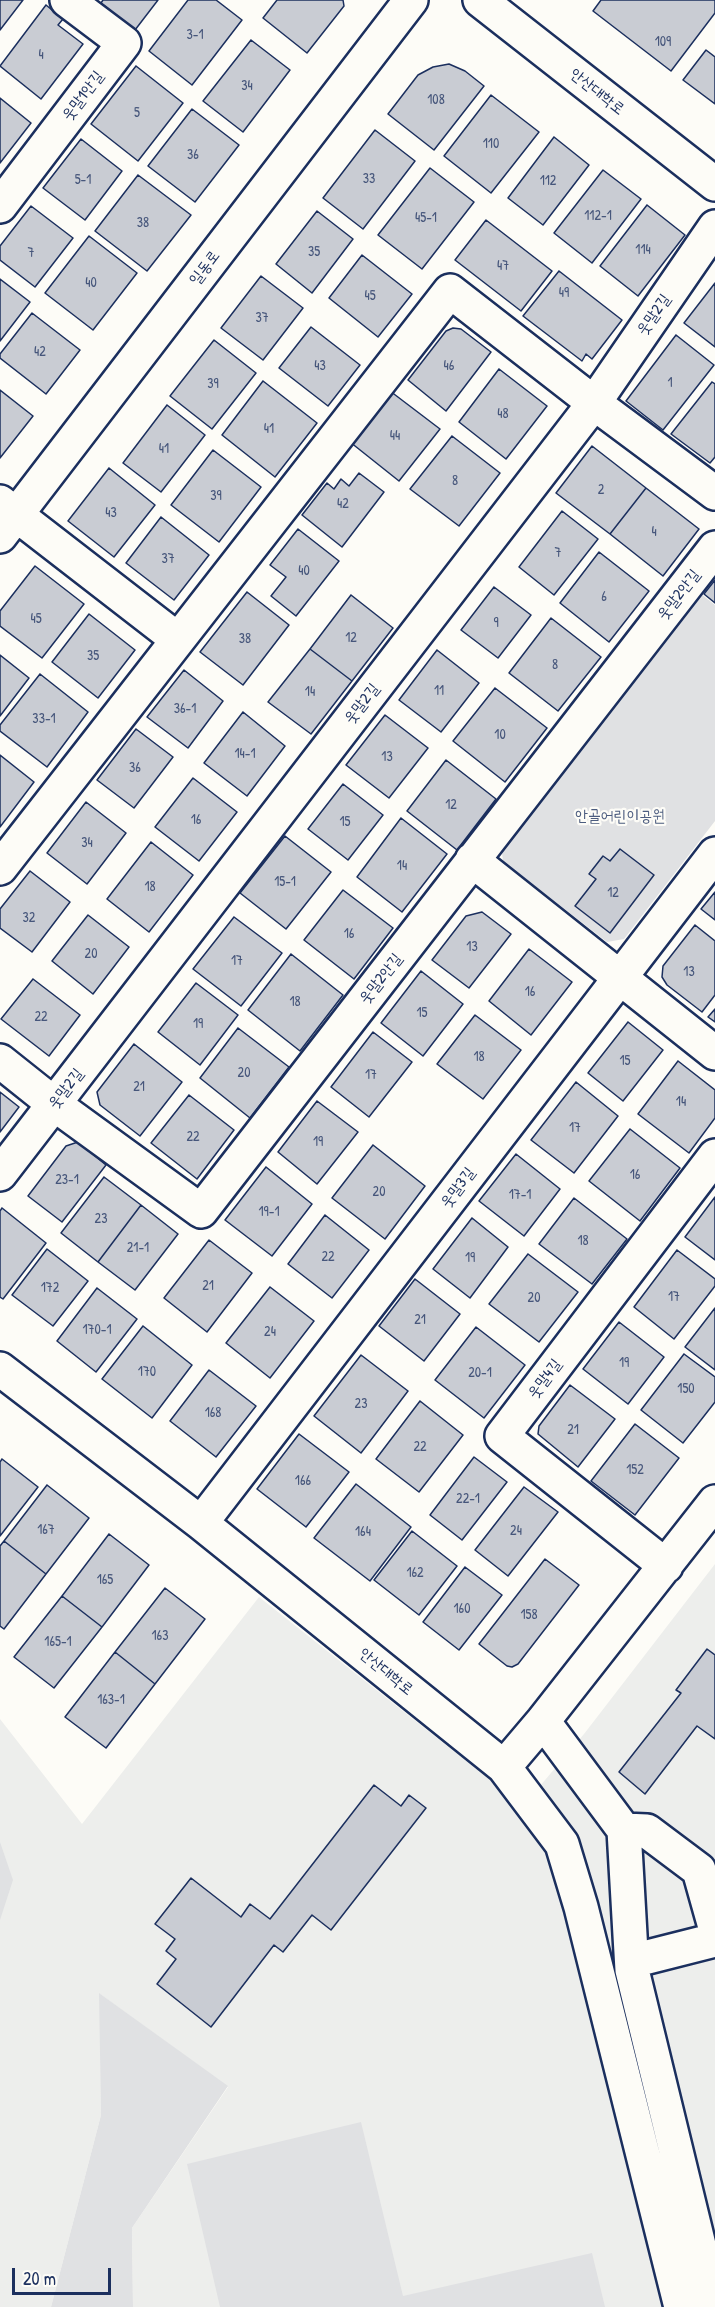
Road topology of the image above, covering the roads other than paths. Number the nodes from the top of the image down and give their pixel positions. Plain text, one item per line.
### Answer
1 (67, 0) edge
2 (411, 0) edge
3 (480, 0) edge
4 (715, 184) edge
5 (0, 206) edge
6 (715, 227) edge
7 (594, 403) junction
8 (715, 493) edge
9 (5, 517) edge
10 (715, 548) edge
11 (177, 639) junction
12 (715, 854) edge
13 (472, 860) junction
14 (0, 868) edge
15 (620, 976) junction
16 (715, 1053) edge
17 (0, 1061) edge
18 (54, 1104) junction
19 (715, 1155) edge
20 (0, 1174) edge
21 (0, 1369) edge
22 (715, 1502) edge
23 (201, 1523) junction
24 (666, 1566) junction
25 (543, 1721) junction
26 (504, 1767) junction
27 (624, 1830) junction
28 (709, 1884) edge
29 (715, 1927) edge
30 (715, 1940) edge
31 (632, 1961) junction
32 (681, 2307) edge
33 (714, 2307) edge

1 - 5 street, 웃말1안길
2 - 9 street, 일동로
3 - 4 street, 안산대학로
6 - 7 street, 웃말2길
7 - 8 street
7 - 11 street
7 - 18 street, 웃말2길
9 - 11 street
10 - 13 street, 웃말2안길
11 - 14 street
12 - 15 street, 웃말3길
13 - 15 street
13 - 18 street, 웃말2안길
15 - 16 street
15 - 23 street, 웃말3길
17 - 18 street, 웃말2안길
18 - 20 street, 웃말2길
19 - 24 street, 웃말4길
21 - 23 street, 안산대학로
22 - 24 street
23 - 26 street, 안산대학로
24 - 25 street
25 - 26 street
25 - 27 street
26 - 32 street, 안산대학로
27 - 28 street
27 - 31 street
28 - 29 street
30 - 31 street
31 - 33 street

